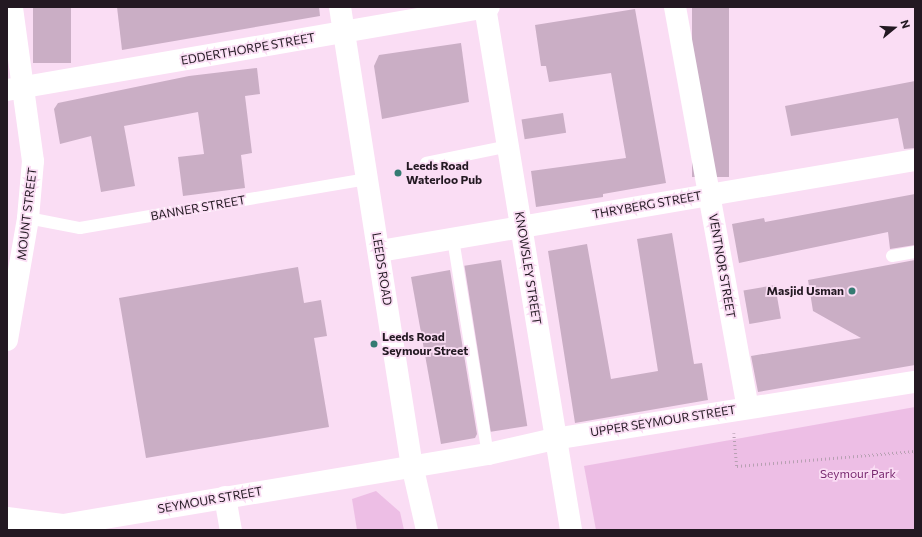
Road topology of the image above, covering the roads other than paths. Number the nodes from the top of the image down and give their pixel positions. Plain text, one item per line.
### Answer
1 (12, 7) edge
2 (340, 7) edge
3 (486, 7) edge
4 (676, 7) edge
5 (344, 32) junction
6 (15, 89) edge
7 (509, 146) junction
8 (915, 160) edge
9 (426, 163) dead end
10 (367, 178) junction
11 (710, 194) junction
12 (28, 218) junction
13 (523, 228) junction
14 (453, 239) junction
15 (380, 251) junction
16 (915, 252) edge
17 (892, 256) dead end
18 (7, 340) edge
19 (915, 382) edge
20 (740, 409) junction
21 (554, 439) junction
22 (488, 454) junction
23 (412, 465) junction
24 (225, 497) junction
25 (7, 518) edge
26 (232, 530) edge
27 (427, 530) edge
28 (571, 530) edge

1 - 6 street, MOUNT STREET
2 - 5 street, LEEDS ROAD
3 - 5 street, EDDERTHORPE STREET
3 - 7 street, KNOWSLEY STREET
4 - 11 street, VENTNOR STREET
5 - 6 street, EDDERTHORPE STREET
5 - 10 street, LEEDS ROAD
6 - 12 street, MOUNT STREET
7 - 9 lane
7 - 13 street, KNOWSLEY STREET
8 - 11 street, THRYBERG STREET
10 - 12 lane, BANNER STREET
10 - 15 street, LEEDS ROAD
11 - 13 street, THRYBERG STREET
11 - 20 street, VENTNOR STREET
12 - 18 street, MOUNT STREET
13 - 14 street, THRYBERG STREET
13 - 21 street, KNOWSLEY STREET
14 - 15 street, THRYBERG STREET
14 - 22 lane
15 - 23 street, LEEDS ROAD
16 - 17 lane
19 - 20 street, UPPER SEYMOUR STREET
20 - 21 street, UPPER SEYMOUR STREET
21 - 22 street, UPPER SEYMOUR STREET
21 - 28 street, KNOWSLEY STREET
22 - 23 street, UPPER SEYMOUR STREET
23 - 24 street, SEYMOUR STREET
23 - 27 street, LEEDS ROAD
24 - 25 street, SEYMOUR STREET
24 - 26 street

